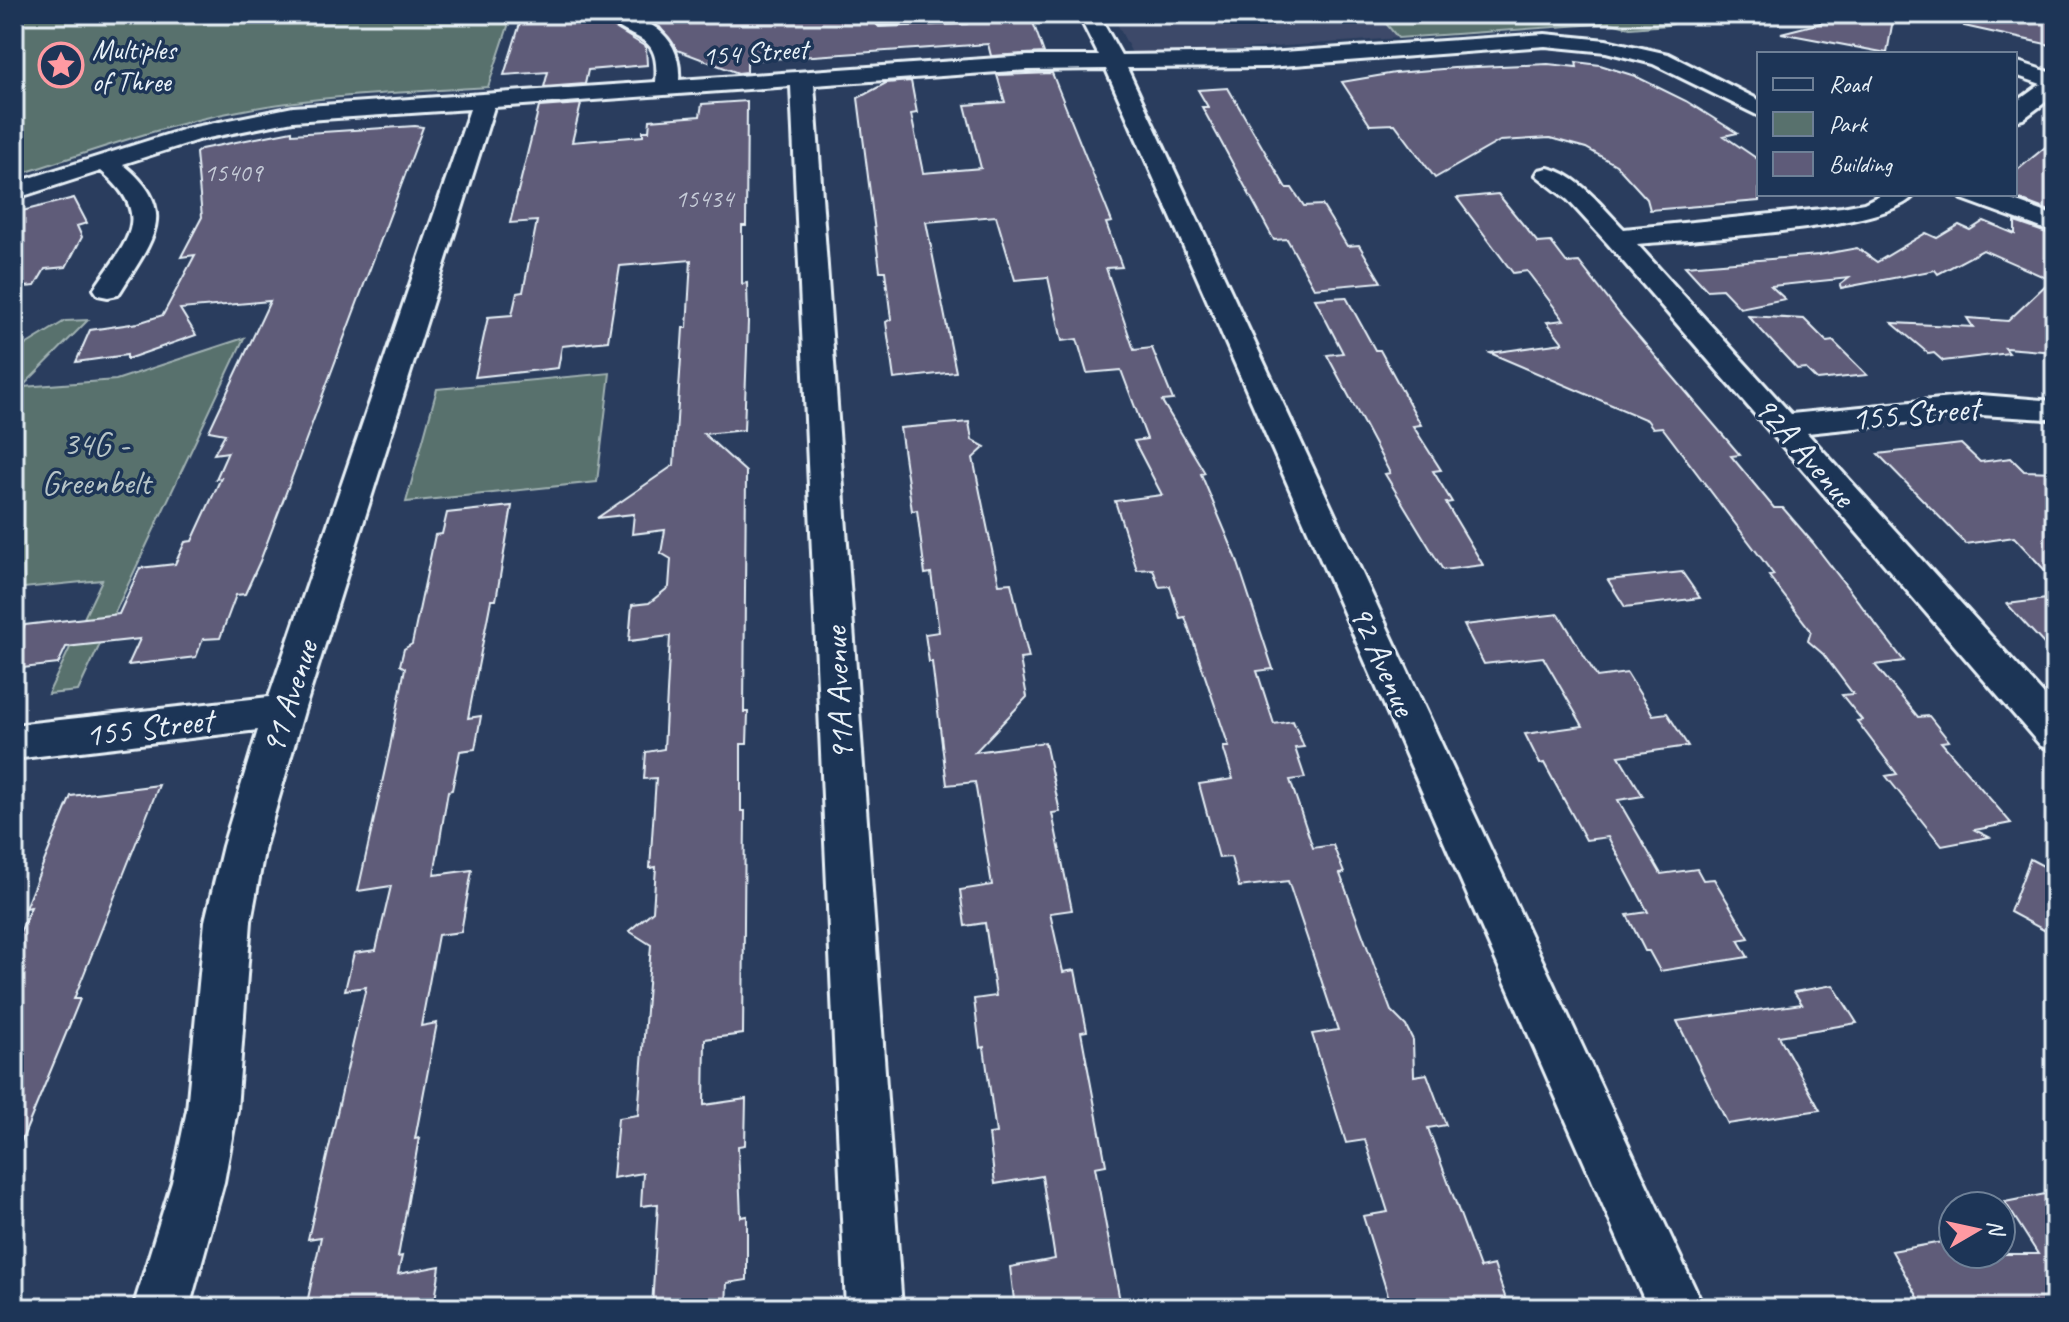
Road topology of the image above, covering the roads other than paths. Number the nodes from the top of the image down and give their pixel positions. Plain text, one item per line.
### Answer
1 (614, 14) edge
2 (1088, 14) edge
3 (886, 17) edge
4 (970, 25) edge
5 (890, 42) dead end
6 (1114, 63) junction
7 (982, 66) junction
8 (2017, 69) edge
9 (802, 79) junction
10 (2055, 83) edge
11 (667, 89) junction
12 (484, 101) junction
13 (1757, 108) edge
14 (2017, 112) edge
15 (104, 161) junction
16 (1548, 175) dead end
17 (14, 191) edge
18 (1898, 196) edge
19 (1976, 196) edge
20 (2055, 225) edge
21 (1617, 238) junction
22 (108, 289) dead end
23 (2048, 409) dead end
24 (1783, 425) junction
25 (284, 711) junction
26 (2055, 734) edge
27 (14, 742) edge
28 (161, 1308) edge
29 (874, 1308) edge
30 (1676, 1308) edge

1 - 11 street
2 - 6 street, 92 Avenue
3 - 4 street
3 - 5 street
4 - 7 street
6 - 7 street, 154 Street
6 - 13 street, 154 Street
6 - 30 street, 92 Avenue
7 - 9 street, 154 Street
8 - 10 street
9 - 11 street, 154 Street
9 - 29 street, 91A Avenue
10 - 14 street
11 - 12 street, 154 Street
12 - 15 street, 154 Street
12 - 25 street, 91 Avenue
15 - 17 street, 154 Street
15 - 22 street
16 - 21 street, 92A Avenue
18 - 21 street
19 - 20 street
21 - 24 street, 92A Avenue
23 - 24 street, 155 Street
24 - 26 street, 92A Avenue
25 - 27 street, 155 Street
25 - 28 street, 91 Avenue

